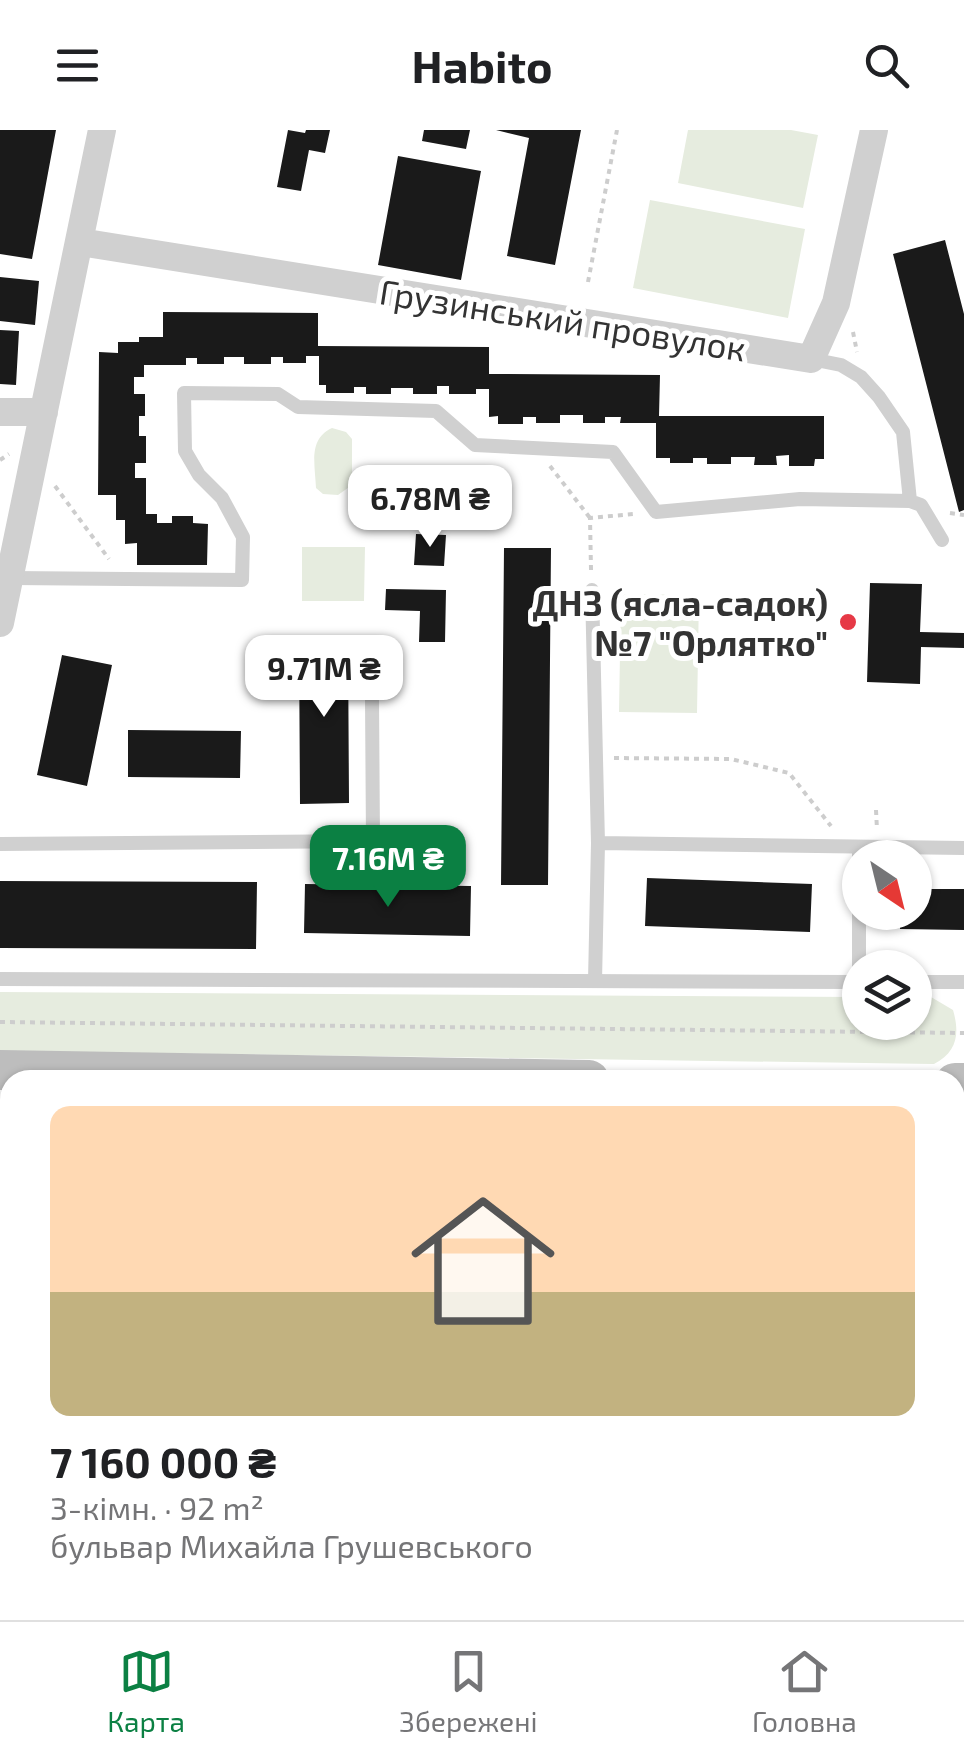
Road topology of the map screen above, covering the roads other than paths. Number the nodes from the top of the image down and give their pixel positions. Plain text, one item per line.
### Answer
1 (102, 130) edge
2 (874, 130) edge
3 (80, 242) junction
4 (810, 359) junction
5 (0, 412) edge
6 (44, 412) junction
7 (910, 501) junction
8 (942, 540) dead end
9 (12, 578) junction
10 (592, 590) road end
11 (0, 622) edge
12 (372, 698) dead end
13 (598, 843) junction
14 (0, 844) edge
15 (842, 846) edge
16 (932, 847) edge
17 (964, 848) edge
18 (0, 979) edge
19 (595, 981) junction
20 (842, 982) edge
21 (932, 982) edge
22 (964, 982) edge

1 - 3 street
2 - 4 street
3 - 4 street, Грузинський провулок
3 - 6 street
4 - 7 lane
5 - 6 street
6 - 9 street
7 - 8 lane
7 - 9 lane
9 - 11 street
10 - 13 lane
12 - 14 lane
13 - 15 lane
13 - 19 lane
16 - 17 lane
18 - 19 lane
19 - 20 lane
21 - 22 lane

